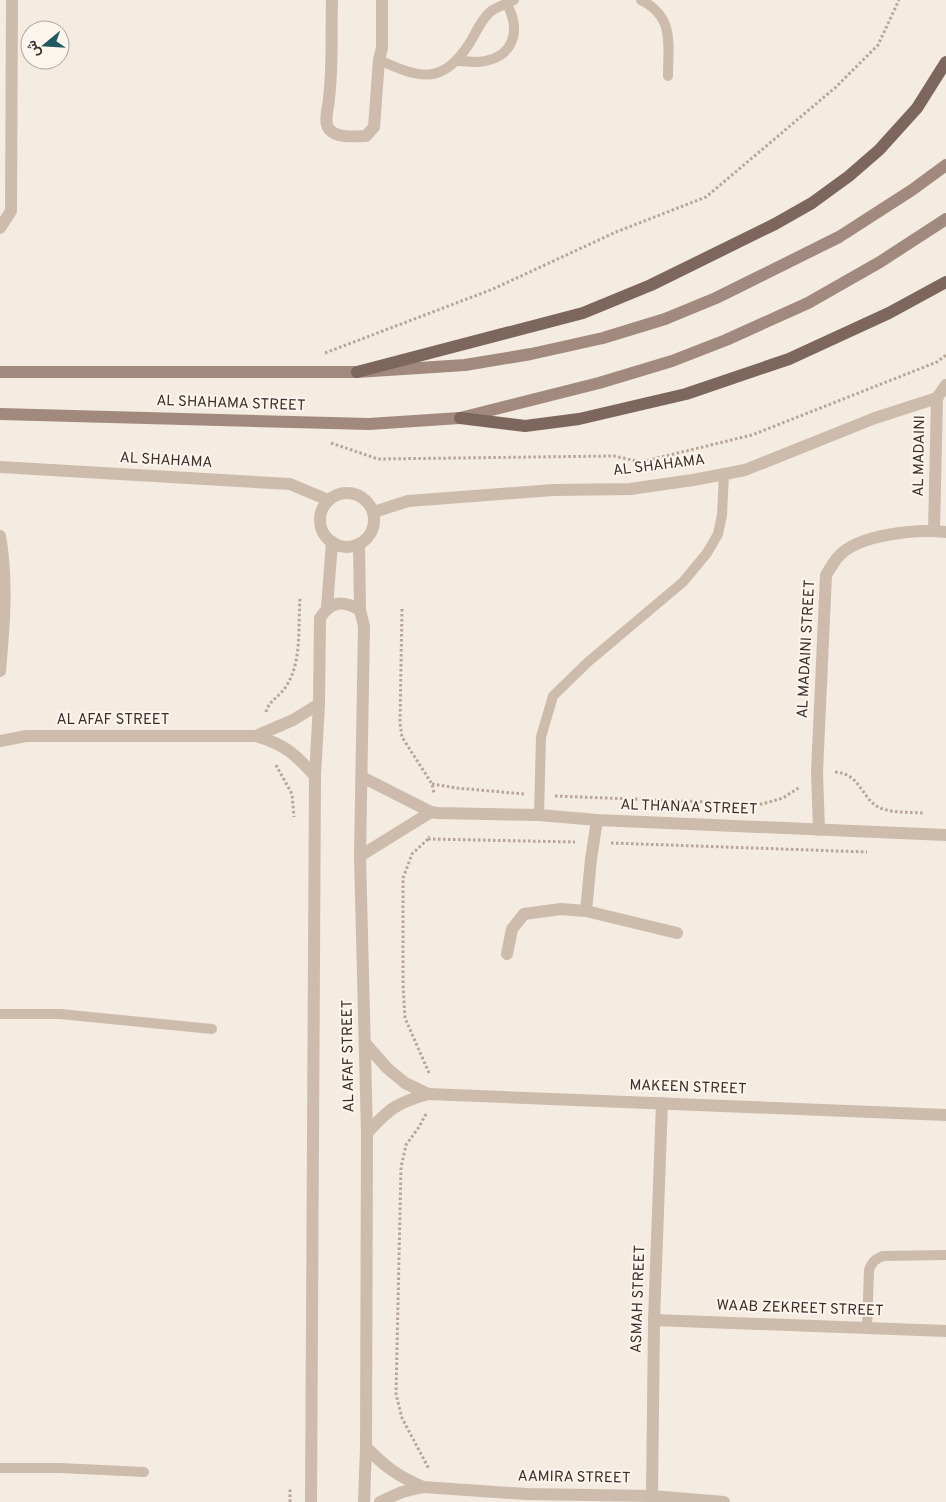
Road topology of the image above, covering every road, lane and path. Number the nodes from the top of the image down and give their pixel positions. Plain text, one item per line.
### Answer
1 (12, 0) edge
2 (332, 0) edge
3 (382, 0) edge
4 (641, 0) edge
5 (899, 0) edge
6 (510, 2) edge
7 (379, 60) junction
8 (458, 60) junction
9 (946, 62) edge
10 (668, 76) dead end
11 (946, 165) edge
12 (946, 219) edge
13 (0, 228) edge
14 (946, 282) edge
15 (322, 354) dead end
16 (946, 355) edge
17 (0, 372) edge
18 (357, 372) junction
19 (946, 385) edge
20 (937, 398) junction
21 (0, 414) edge
22 (460, 418) junction
23 (325, 441) dead end
24 (0, 468) edge
25 (724, 474) junction
26 (328, 500) junction
27 (374, 512) junction
28 (940, 531) edge
29 (0, 536) edge
30 (332, 542) junction
31 (360, 544) junction
32 (300, 598) dead end
33 (326, 608) junction
34 (402, 609) dead end
35 (360, 610) junction
36 (0, 671) edge
37 (319, 704) junction
38 (256, 736) junction
39 (0, 741) edge
40 (274, 761) dead end
41 (817, 772) junction
42 (316, 776) junction
43 (362, 777) junction
44 (432, 784) junction
45 (540, 794) junction
46 (434, 812) junction
47 (926, 814) dead end
48 (539, 815) junction
49 (597, 820) junction
50 (295, 821) dead end
51 (819, 830) junction
52 (946, 835) edge
53 (428, 839) junction
54 (594, 843) junction
55 (877, 853) dead end
56 (360, 856) junction
57 (586, 911) junction
58 (677, 933) dead end
59 (507, 954) dead end
60 (0, 1014) edge
61 (212, 1029) dead end
62 (365, 1042) junction
63 (431, 1094) junction
64 (662, 1103) junction
65 (946, 1115) edge
66 (367, 1133) junction
67 (946, 1255) edge
68 (654, 1320) junction
69 (867, 1328) junction
70 (946, 1331) edge
71 (366, 1447) junction
72 (0, 1468) edge
73 (144, 1472) dead end
74 (290, 1482) dead end
75 (429, 1488) junction
76 (652, 1496) junction
77 (290, 1502) edge
78 (311, 1502) edge
79 (364, 1502) edge
80 (380, 1502) edge
81 (724, 1502) edge

1 - 13 street
2 - 7 street
3 - 7 street
4 - 10 lane
5 - 15 path
6 - 8 lane
6 - 8 lane
7 - 8 lane
9 - 18 main road
11 - 18 main road, AL SHAHAMA STREET
12 - 22 main road, AL SHAHAMA STREET
14 - 22 main road
16 - 23 path
17 - 18 main road, AL SHAHAMA STREET
19 - 20 street, AL MADAINI
20 - 25 street, AL SHAHAMA
20 - 28 street, AL MADAINI
21 - 22 main road, AL SHAHAMA STREET
24 - 26 street, AL SHAHAMA
25 - 27 street, AL SHAHAMA
25 - 45 lane
26 - 27 street
26 - 30 street
27 - 31 street
28 - 41 street, AL MADAINI STREET
29 - 36 street
30 - 31 street
30 - 33 street
31 - 35 street, AL AFAF STREET
32 - 38 path
33 - 35 street
33 - 37 street
34 - 44 path
35 - 43 street, AL AFAF STREET
37 - 38 street, AL AFAF STREET
37 - 42 street
38 - 39 street, AL AFAF STREET
38 - 42 street, AL AFAF STREET
40 - 50 path
41 - 45 path
41 - 47 path
41 - 51 street, AL MADAINI STREET
42 - 78 street
43 - 46 street, AL THANAA STREET
43 - 56 street, AL AFAF STREET
44 - 45 path
44 - 46 path
45 - 48 lane
46 - 48 street, AL THANAA STREET
46 - 53 path
46 - 56 street
48 - 49 street, AL THANAA STREET
49 - 51 street, AL THANAA STREET
49 - 54 street
51 - 52 street, AL THANAA STREET
53 - 54 path
53 - 63 path
54 - 55 path
54 - 57 street
56 - 62 street, AL AFAF STREET
57 - 58 street
57 - 59 street
60 - 61 lane
62 - 63 street, MAKEEN STREET
62 - 66 street, AL AFAF STREET
63 - 64 street, MAKEEN STREET
63 - 66 street, MAKEEN STREET
63 - 75 path
64 - 65 street, MAKEEN STREET
64 - 68 street, ASMAH STREET
66 - 71 street, AL AFAF STREET
67 - 69 lane
68 - 69 street, WAAB ZEKREET STREET
68 - 76 street, ASMAH STREET
69 - 70 street, WAAB ZEKREET STREET
71 - 75 street, AAMIRA STREET
71 - 79 street, AL AFAF STREET
72 - 73 lane
74 - 77 path
75 - 76 street, AAMIRA STREET
75 - 80 street, AAMIRA STREET
76 - 81 street, AAMIRA STREET

